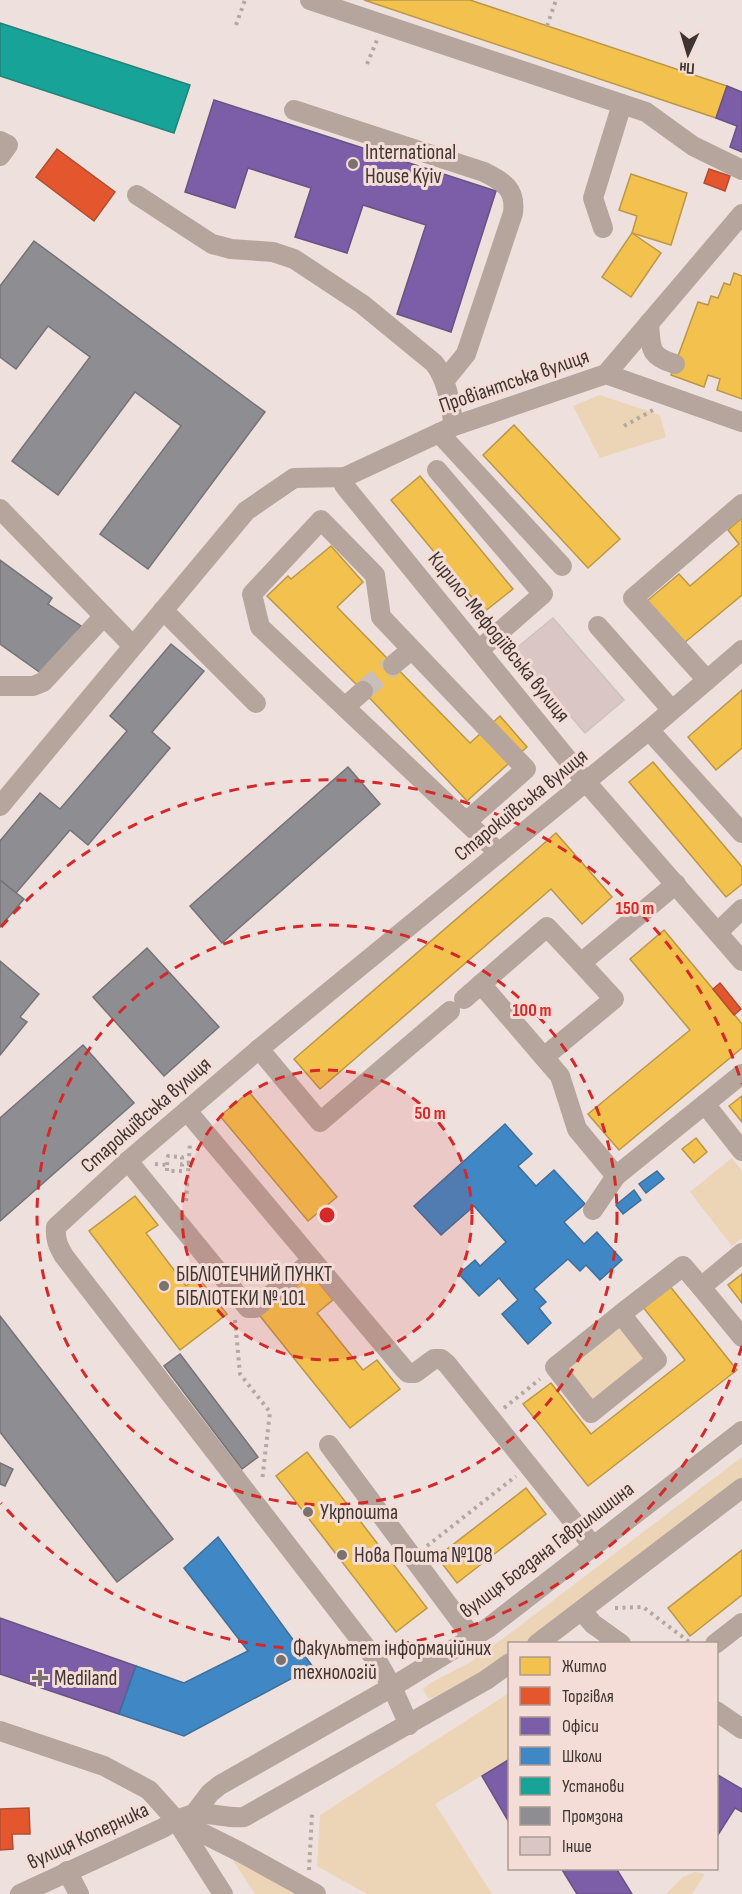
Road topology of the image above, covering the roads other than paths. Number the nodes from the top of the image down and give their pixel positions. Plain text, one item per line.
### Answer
1 (310, 0) edge
2 (622, 104) junction
3 (294, 111) dead end
4 (0, 141) edge
5 (0, 156) edge
6 (742, 170) edge
7 (137, 195) dead end
8 (742, 214) edge
9 (603, 228) dead end
10 (649, 323) junction
11 (675, 364) dead end
12 (606, 374) junction
13 (445, 380) junction
14 (742, 422) edge
15 (446, 430) junction
16 (437, 470) dead end
17 (345, 477) junction
18 (742, 504) edge
19 (0, 509) edge
20 (562, 566) dead end
21 (163, 610) junction
22 (104, 616) junction
23 (598, 626) dead end
24 (134, 646) junction
25 (411, 650) junction
26 (478, 650) junction
27 (742, 650) edge
28 (393, 664) tunnel mouth
29 (707, 680) junction
30 (0, 686) edge
31 (363, 691) tunnel mouth
32 (256, 703) dead end
33 (346, 706) junction
34 (671, 710) junction
35 (649, 730) junction
36 (586, 782) junction
37 (0, 806) edge
38 (466, 822) junction
39 (740, 828) edge
40 (499, 853) junction
41 (676, 884) junction
42 (742, 909) edge
43 (718, 932) junction
44 (742, 961) edge
45 (581, 963) junction
46 (481, 984) junction
47 (259, 1049) junction
48 (544, 1057) junction
49 (742, 1074) edge
50 (705, 1104) junction
51 (189, 1114) junction
52 (742, 1151) edge
53 (130, 1162) junction
54 (616, 1176) junction
55 (593, 1210) dead end
56 (742, 1253) edge
57 (312, 1261) junction
58 (701, 1287) junction
59 (621, 1314) junction
60 (742, 1337) edge
61 (742, 1431) edge
62 (329, 1445) dead end
63 (742, 1488) edge
64 (593, 1546) junction
65 (582, 1611) junction
66 (742, 1623) edge
67 (472, 1637) junction
68 (540, 1642) edge
69 (618, 1642) edge
70 (718, 1642) edge
71 (508, 1664) edge
72 (392, 1687) junction
73 (718, 1712) edge
74 (409, 1725) junction
75 (742, 1729) edge
76 (0, 1731) edge
77 (185, 1817) junction
78 (67, 1871) junction
79 (44, 1889) edge
80 (312, 1891) edge
81 (20, 1894) edge
82 (80, 1894) edge
83 (223, 1894) edge

1 - 2 street
2 - 6 street
2 - 9 street
3 - 13 street
4 - 5 street
7 - 13 street
8 - 10 street, Провіантська вулиця
10 - 11 street
10 - 12 street, Провіантська вулиця
12 - 14 street
12 - 15 street, Провіантська вулиця
13 - 15 street
15 - 17 street, Провіантська вулиця
15 - 20 street
16 - 26 street
17 - 21 street
17 - 26 street, Кирило-Мефодіївська вулиця
18 - 29 street
19 - 22 street
21 - 24 street
21 - 32 street
22 - 24 street
22 - 30 street
23 - 34 street
24 - 37 street
25 - 28 street
25 - 33 street
25 - 38 street
26 - 36 street, Кирило-Мефодіївська вулиця
27 - 29 street, Старокиївська вулиця
29 - 34 street, Старокиївська вулиця
31 - 33 street
33 - 38 street
34 - 35 street, Старокиївська вулиця
35 - 36 street, Старокиївська вулиця
35 - 39 street
36 - 40 street, Старокиївська вулиця
36 - 41 street, Кирило-Мефодіївська вулиця
38 - 40 street
40 - 47 street, Старокиївська вулиця
41 - 43 street, Кирило-Мефодіївська вулиця
41 - 45 street
42 - 43 street
43 - 44 street, Кирило-Мефодіївська вулиця
45 - 46 street
45 - 48 street
46 - 47 street
46 - 48 street
47 - 51 street, Старокиївська вулиця
48 - 54 street
49 - 50 street
50 - 52 street
50 - 54 street
51 - 53 street, Старокиївська вулиця
51 - 57 street
53 - 57 street
53 - 72 street, Старокиївська вулиця
54 - 55 street
56 - 58 street
57 - 64 street
58 - 59 street
58 - 60 street
59 - 59 street
61 - 64 street, вулиця Богдана Гаврилишина
62 - 67 street
63 - 65 street
64 - 67 street, вулиця Богдана Гаврилишина
65 - 68 street
65 - 69 street
66 - 70 street
67 - 72 street, вулиця Богдана Гаврилишина
71 - 74 street
72 - 74 street, Старокиївська вулиця
72 - 77 street, вулиця Богдана Гаврилишина
73 - 75 street
74 - 77 street
76 - 77 street
77 - 78 street, вулиця Коперника
77 - 80 street
77 - 83 street
78 - 79 street, вулиця Коперника
78 - 82 street
79 - 81 street, вулиця Коперника

